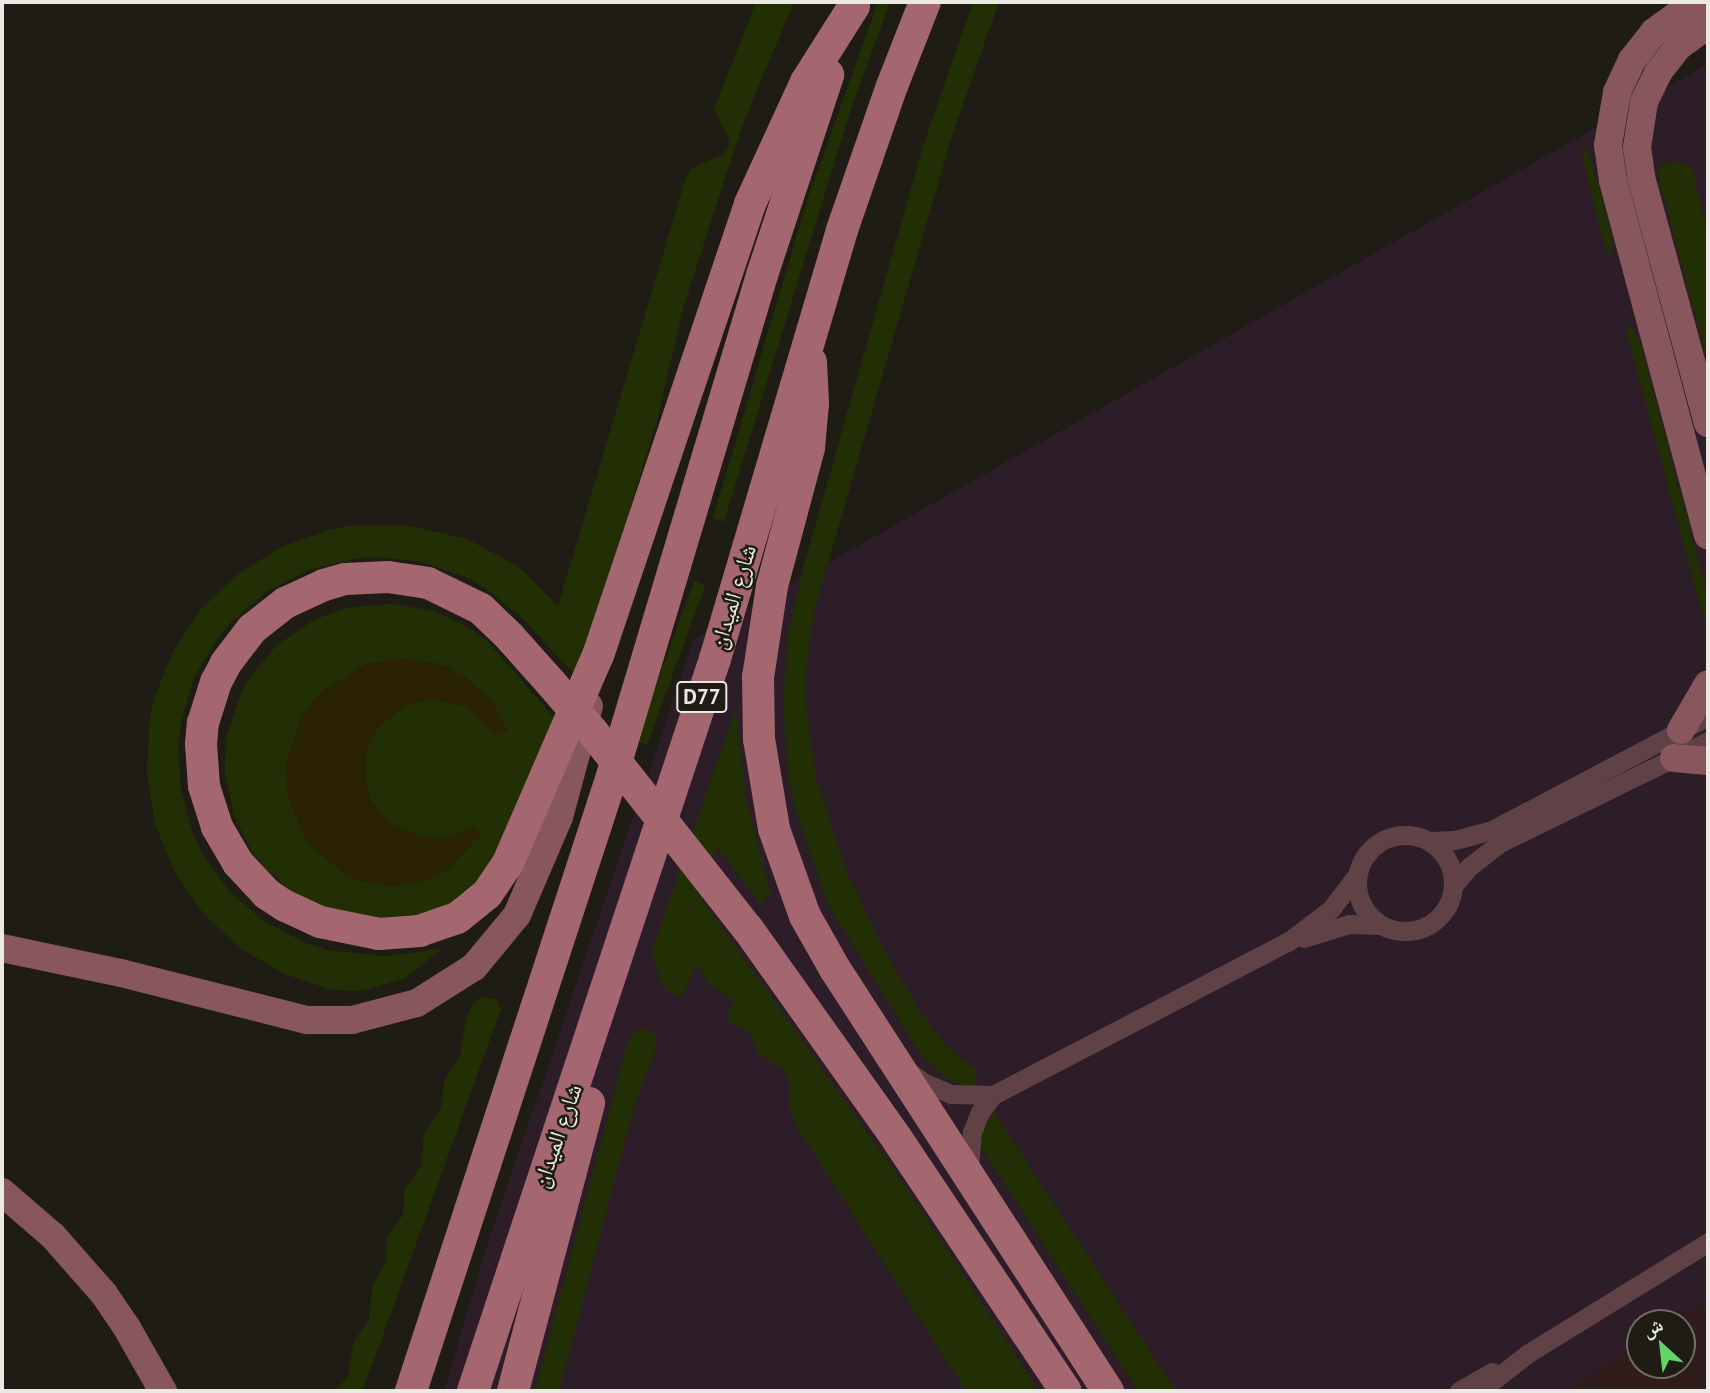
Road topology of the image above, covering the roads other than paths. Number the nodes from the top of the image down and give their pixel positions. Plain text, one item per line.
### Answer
1 (925, 2) edge
2 (1695, 2) edge
3 (855, 4) edge
4 (1708, 25) edge
5 (1612, 109) junction
6 (1640, 118) junction
7 (808, 343) junction
8 (1708, 423) edge
9 (1708, 536) edge
10 (598, 655) junction
11 (1708, 684) edge
12 (1708, 716) edge
13 (1681, 730) junction
14 (1708, 741) edge
15 (1674, 758) junction
16 (1708, 761) edge
17 (1429, 841) junction
18 (1357, 875) junction
19 (642, 885) junction
20 (1453, 886) junction
21 (1380, 925) junction
22 (1289, 941) junction
23 (2, 948) edge
24 (894, 1061) junction
25 (993, 1095) junction
26 (968, 1176) junction
27 (2, 1192) edge
28 (468, 1217) junction
29 (1708, 1242) edge
30 (1527, 1354) junction
31 (163, 1391) edge
32 (389, 1391) edge
33 (411, 1391) edge
34 (473, 1391) edge
35 (513, 1391) edge
36 (1066, 1391) edge
37 (1108, 1391) edge
38 (1459, 1391) edge
39 (1480, 1391) edge

1 - 7 main road, شارع الميدان / D77
2 - 5 street
3 - 10 main road
3 - 28 main road, D77
4 - 6 street
5 - 6 street
5 - 9 street
6 - 8 street
7 - 19 main road, شارع الميدان / D77
7 - 24 main road
10 - 23 street
10 - 36 main road
11 - 13 street
12 - 13 street
13 - 17 street
14 - 15 street
15 - 16 street
15 - 20 street
17 - 18 street
17 - 20 street
18 - 21 street
18 - 22 street
19 - 34 main road, شارع الميدان / D77
19 - 35 main road
20 - 21 street
21 - 22 street
22 - 25 street
24 - 25 street
24 - 26 main road
25 - 26 street
26 - 37 main road
27 - 31 street
28 - 32 main road
28 - 33 main road, D77
29 - 30 street
30 - 38 street
30 - 39 street

